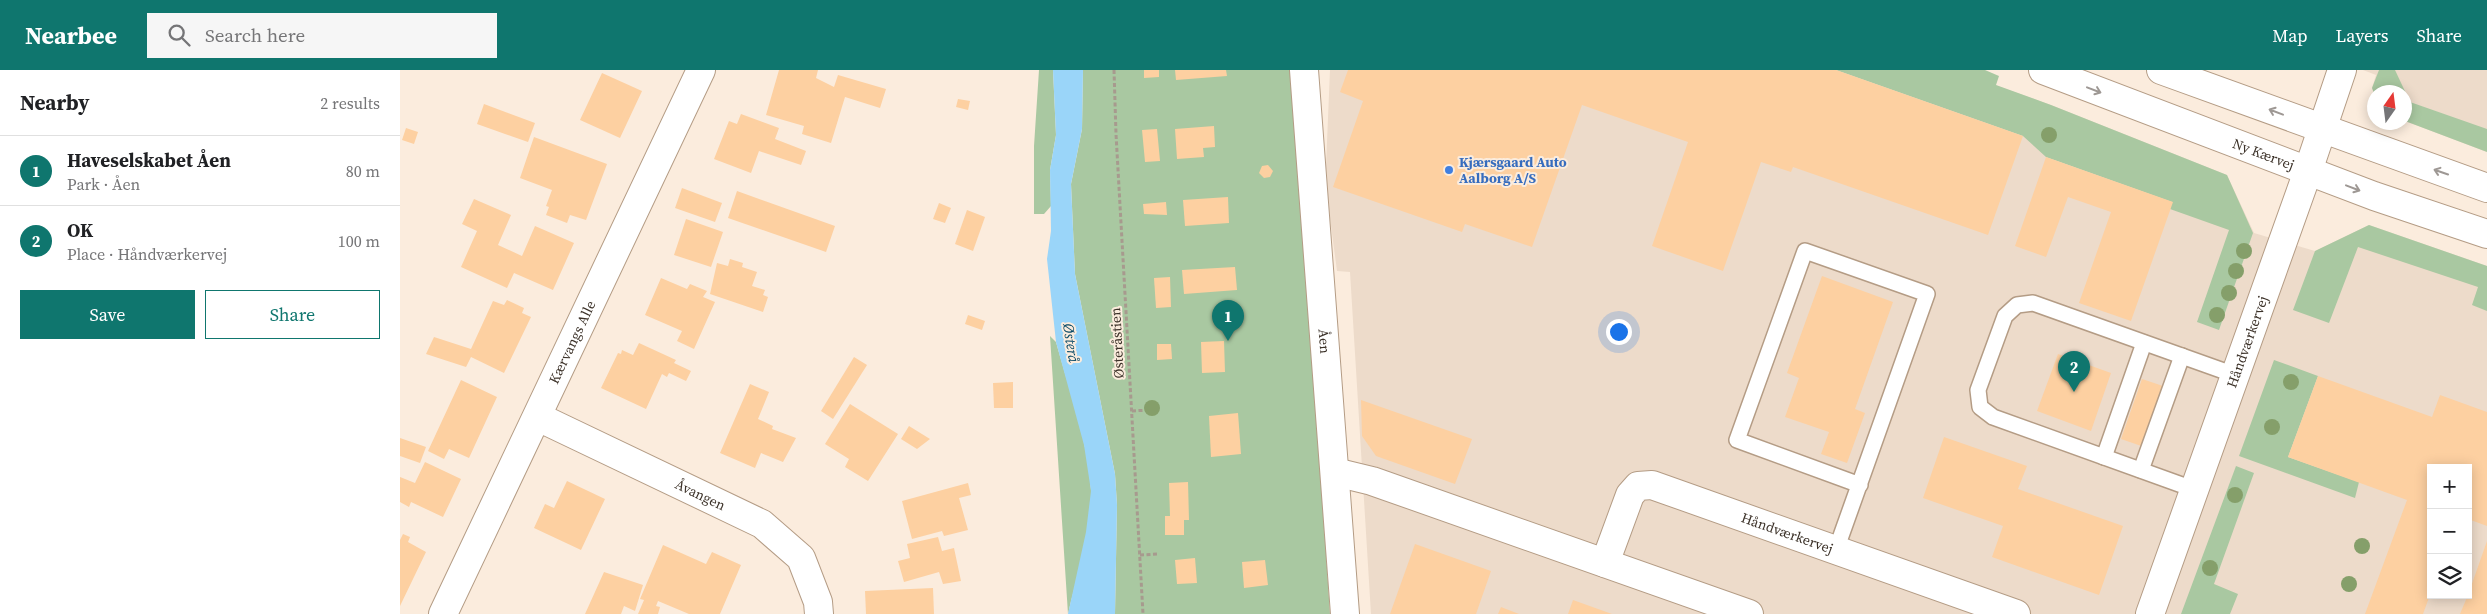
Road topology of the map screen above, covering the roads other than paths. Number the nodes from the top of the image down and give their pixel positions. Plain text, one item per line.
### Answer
1 (701, 70) edge
2 (1304, 70) edge
3 (2043, 70) edge
4 (2162, 70) edge
5 (2342, 70) edge
6 (2322, 129) junction
7 (2308, 171) junction
8 (2487, 188) edge
9 (2487, 234) edge
10 (2144, 343) junction
11 (2182, 356) junction
12 (2235, 375) junction
13 (538, 417) junction
14 (2104, 457) junction
15 (2142, 470) junction
16 (1335, 472) junction
17 (1860, 485) junction
18 (2193, 489) junction
19 (1836, 550) junction
20 (1605, 563) junction
21 (443, 614) edge
22 (819, 614) edge
23 (1345, 614) edge
24 (1746, 614) edge
25 (2016, 614) edge
26 (2150, 614) edge

1 - 13 street, Kærvangs Alle
2 - 16 street, Åen
3 -> 7 street, Ny Kærvej
6 -> 4 street
5 - 6 street, Håndværkervej
6 - 7 street, Håndværkervej
8 -> 6 street
7 -> 9 street, Ny Kærvej
7 - 12 street, Håndværkervej
10 - 11 lane
10 - 14 lane
10 - 14 lane
11 - 12 lane
11 - 15 lane
12 - 18 street, Håndværkervej
13 - 21 street, Kærvangs Alle
13 - 22 street, Åvangen
14 - 15 lane
15 - 18 lane
16 - 20 street
16 - 23 street, Åen
17 - 17 lane
17 - 19 lane
18 - 26 street, Håndværkervej
19 - 20 street, Håndværkervej
19 - 25 street, Håndværkervej
20 - 24 street

